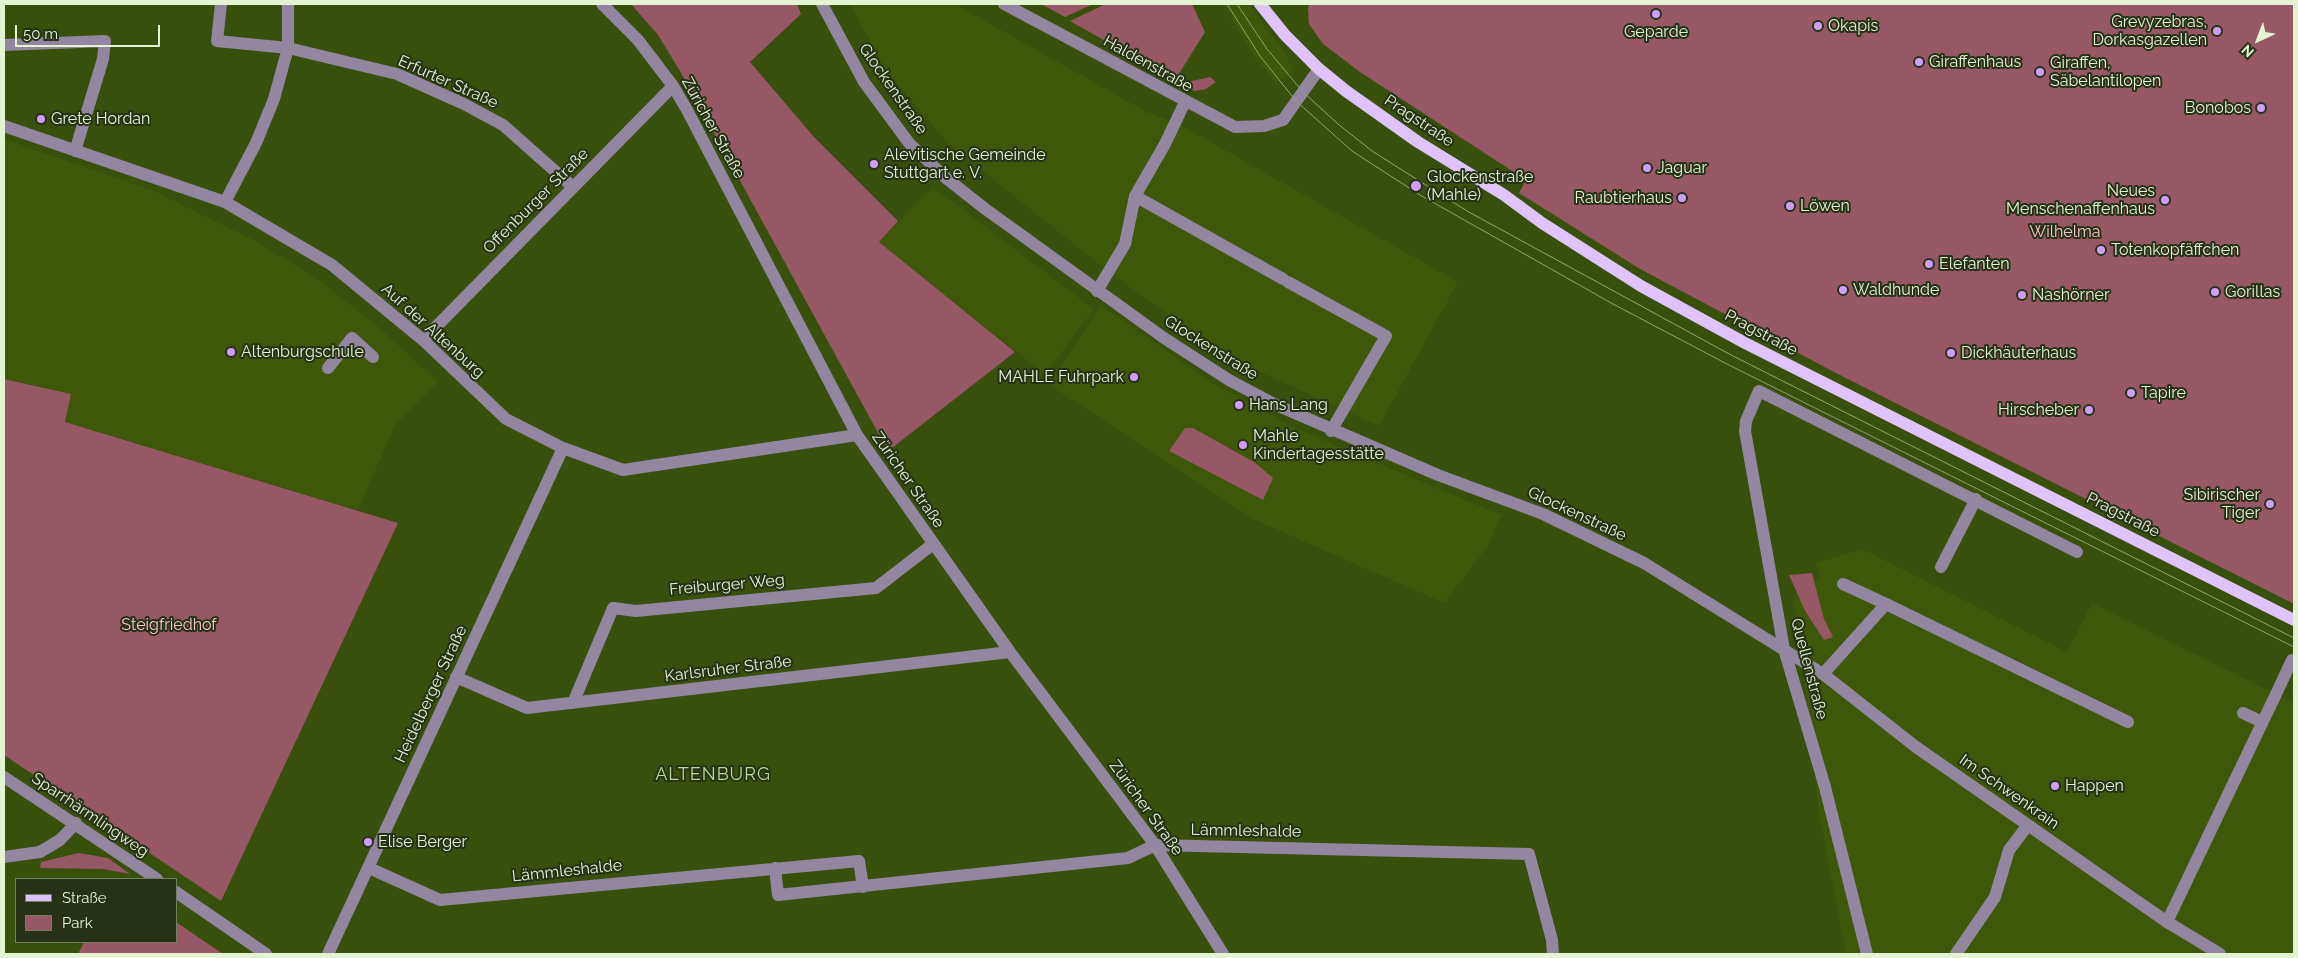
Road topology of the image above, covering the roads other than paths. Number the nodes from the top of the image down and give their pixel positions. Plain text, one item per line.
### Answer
1 (221, 4) edge
2 (288, 4) edge
3 (602, 4) edge
4 (822, 4) edge
5 (1004, 4) edge
6 (1260, 4) edge
7 (4, 45) edge
8 (288, 48) junction
9 (1318, 69) junction
10 (673, 86) junction
11 (1185, 102) junction
12 (4, 126) edge
13 (74, 151) junction
14 (573, 187) junction
15 (1135, 196) junction
16 (225, 202) junction
17 (1097, 291) junction
18 (422, 340) junction
19 (373, 357) dead end
20 (328, 368) dead end
21 (1331, 431) junction
22 (857, 435) junction
23 (564, 448) junction
24 (1976, 499) junction
25 (933, 544) junction
26 (2077, 552) dead end
27 (1941, 567) dead end
28 (1843, 584) dead end
29 (1886, 604) junction
30 (2294, 620) edge
31 (1784, 649) junction
32 (1010, 652) junction
33 (2294, 661) edge
34 (1823, 674) junction
35 (456, 677) junction
36 (573, 703) junction
37 (2243, 713) dead end
38 (2128, 722) dead end
39 (2262, 722) junction
40 (4, 777) edge
41 (76, 823) junction
42 (2028, 825) junction
43 (1155, 845) junction
44 (4, 856) edge
45 (369, 868) junction
46 (775, 868) junction
47 (156, 878) edge
48 (863, 887) junction
49 (178, 893) edge
50 (2167, 922) junction
51 (266, 954) edge
52 (328, 954) edge
53 (1223, 954) edge
54 (1553, 954) edge
55 (1867, 954) edge
56 (1956, 954) edge
57 (2220, 954) edge

1 - 8 street, Erfurter Straße
2 - 8 street
3 - 10 street, Züricher Straße
4 - 17 street, Glockenstraße
5 - 11 street, Haldenstraße
6 - 9 main road, Pragstraße
7 - 13 street
8 - 14 street, Erfurter Straße
8 - 16 street
9 - 11 street, Haldenstraße
9 - 30 main road, Pragstraße
10 - 14 street, Offenburger Straße
10 - 22 street, Züricher Straße
11 - 15 street
12 - 13 street, Auf der Altenburg
13 - 16 street, Auf der Altenburg
14 - 18 street, Offenburger Straße
15 - 17 street
15 - 21 street
16 - 18 street, Auf der Altenburg
17 - 21 street, Glockenstraße
18 - 23 street, Auf der Altenburg
19 - 20 street
21 - 31 street, Glockenstraße
22 - 23 street, Auf der Altenburg
22 - 25 street, Züricher Straße
23 - 35 street, Heidelberger Straße
24 - 26 street
24 - 27 street
24 - 31 street, Quellenstraße
25 - 32 street, Züricher Straße
25 - 36 street, Freiburger Weg
28 - 29 street
29 - 34 street
29 - 38 street
31 - 34 street, Im Schwenkrain
31 - 55 street, Quellenstraße
32 - 36 street, Karlsruher Straße
32 - 43 street, Züricher Straße
33 - 39 street
34 - 42 street, Im Schwenkrain
35 - 36 street, Karlsruher Straße
35 - 45 street, Heidelberger Straße
37 - 39 street
39 - 50 street
40 - 41 street, Sparrhärmlingweg
41 - 44 street
41 - 47 street, Sparrhärmlingweg
42 - 50 street, Im Schwenkrain
42 - 56 street
43 - 48 street, Lämmleshalde
43 - 53 street, Züricher Straße
43 - 54 street, Lämmleshalde
45 - 46 street, Lämmleshalde
45 - 52 street, Heidelberger Straße
46 - 48 street, Lämmleshalde
46 - 48 street, Lämmleshalde
49 - 51 street
50 - 57 street, Im Schwenkrain

